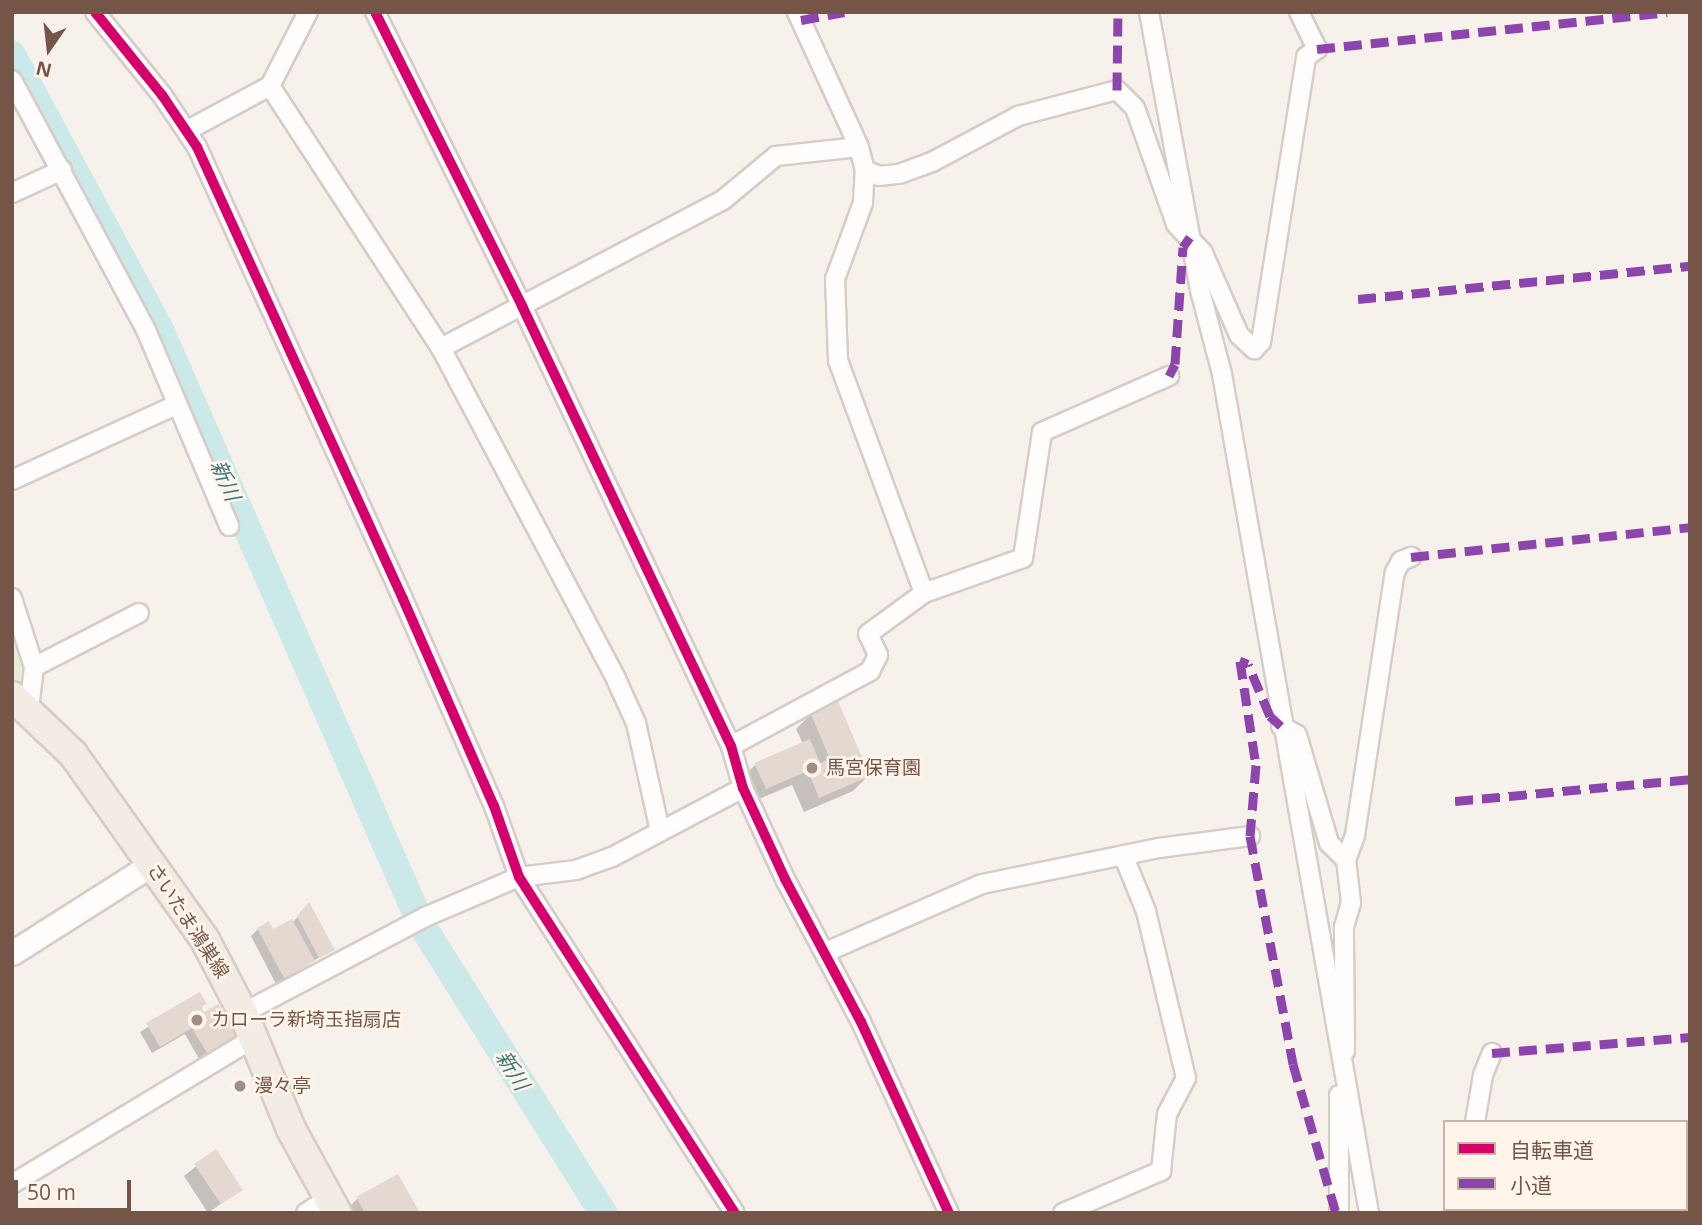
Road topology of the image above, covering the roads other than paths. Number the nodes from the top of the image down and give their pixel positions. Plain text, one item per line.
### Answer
1 (95, 12) edge
2 (308, 12) edge
3 (375, 12) edge
4 (797, 12) edge
5 (1149, 12) edge
6 (1299, 12) edge
7 (12, 80) edge
8 (270, 86) junction
9 (188, 130) junction
10 (859, 148) junction
11 (62, 170) junction
12 (865, 170) junction
13 (12, 193) edge
14 (1190, 237) junction
15 (523, 306) junction
16 (441, 348) junction
17 (1169, 376) dead end
18 (176, 405) junction
19 (12, 480) edge
20 (229, 526) dead end
21 (1411, 557) dead end
22 (924, 593) junction
23 (12, 598) edge
24 (139, 613) dead end
25 (34, 667) junction
26 (20, 703) edge
27 (1281, 726) junction
28 (731, 746) junction
29 (743, 788) junction
30 (660, 831) junction
31 (1250, 836) dead end
32 (1124, 857) junction
33 (1346, 860) junction
34 (152, 864) junction
35 (519, 877) junction
36 (826, 952) junction
37 (12, 953) edge
38 (247, 1026) junction
39 (1492, 1053) dead end
40 (1343, 1079) junction
41 (1475, 1120) edge
42 (12, 1185) edge
43 (324, 1208) edge
44 (735, 1213) edge
45 (949, 1213) edge
46 (1063, 1213) edge
47 (1339, 1213) edge
48 (1369, 1213) edge

1 - 9 street
2 - 8 street
3 - 15 street
4 - 10 street
5 - 14 street
6 - 14 street
7 - 11 street
8 - 9 street
8 - 16 street
9 - 35 street
10 - 12 street
10 - 15 street
11 - 13 street
11 - 18 street
12 - 14 street
12 - 22 street
14 - 27 street
15 - 16 street
15 - 28 street
16 - 30 street
17 - 22 street
18 - 19 street
18 - 20 street
21 - 33 street
22 - 28 street
23 - 25 street
24 - 25 street
25 - 26 street
26 - 34 main road, さいたま鴻巣線
27 - 33 street
27 - 40 street
28 - 29 street
29 - 30 street
29 - 36 street
30 - 35 street
31 - 32 street
32 - 36 street
32 - 46 street
33 - 40 street
34 - 37 street
34 - 38 main road, さいたま鴻巣線
35 - 38 street
35 - 44 street
36 - 45 street
38 - 42 street
38 - 43 main road, さいたま鴻巣線
39 - 41 street
40 - 47 street
40 - 48 street

